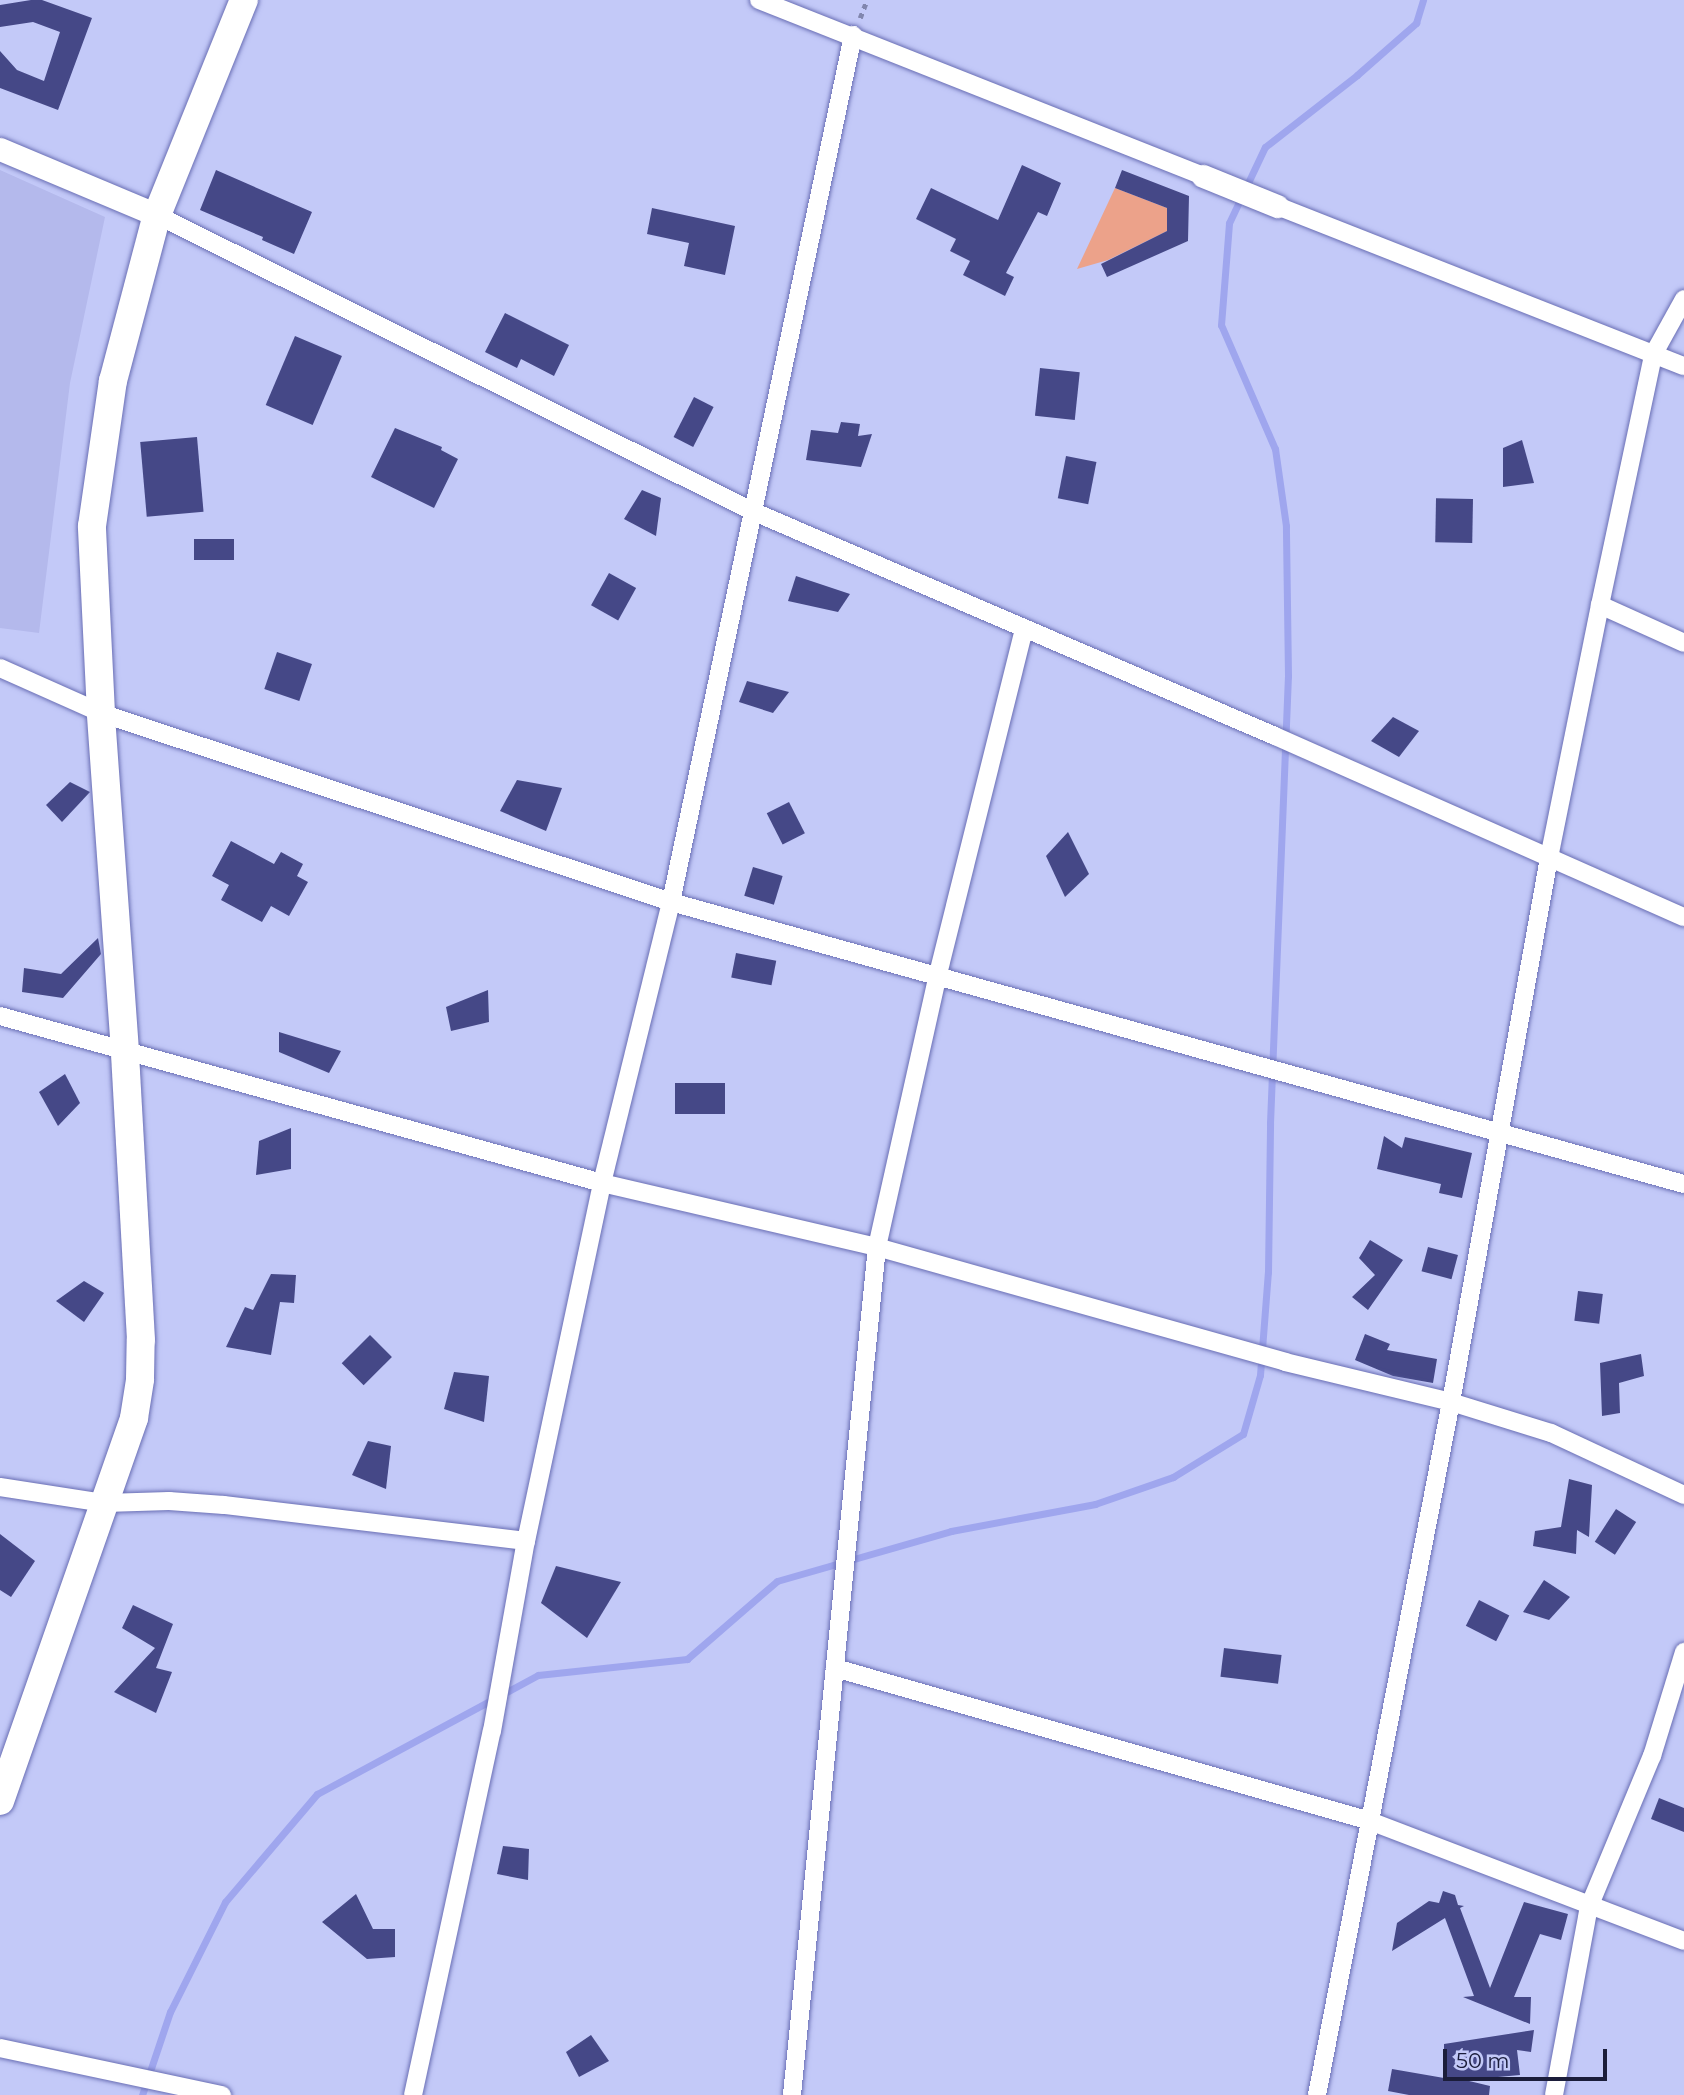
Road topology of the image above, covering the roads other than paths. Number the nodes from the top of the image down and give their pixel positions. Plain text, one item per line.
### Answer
1 (244, 0) edge
2 (759, 0) edge
3 (853, 35) junction
4 (0, 149) edge
5 (1203, 176) joint
6 (1277, 205) joint
7 (157, 215) junction
8 (1684, 299) edge
9 (1653, 355) junction
10 (1684, 366) edge
11 (752, 511) junction
12 (1600, 605) junction
13 (1024, 629) junction
14 (1684, 643) edge
15 (0, 668) edge
16 (101, 713) junction
17 (1549, 858) junction
18 (671, 902) junction
19 (1684, 917) edge
20 (937, 978) junction
21 (0, 1016) edge
22 (125, 1051) junction
23 (1500, 1131) junction
24 (602, 1182) junction
25 (1684, 1184) edge
26 (877, 1247) junction
27 (1451, 1402) junction
28 (0, 1487) edge
29 (1684, 1495) edge
30 (105, 1503) junction
31 (526, 1541) junction
32 (1684, 1652) edge
33 (835, 1668) junction
34 (0, 1801) edge
35 (1370, 1821) junction
36 (1589, 1907) junction
37 (1684, 1941) edge
38 (0, 2048) edge
39 (222, 2095) edge
40 (413, 2095) edge
41 (792, 2095) edge
42 (1317, 2095) edge
43 (1553, 2095) edge

1 - 7 main road
2 - 3 street
3 - 5 street
3 - 11 street
4 - 7 street
5 - 6 street
6 - 9 street
7 - 11 street
7 - 16 main road
8 - 9 street
9 - 10 street
9 - 12 street
11 - 13 street
11 - 18 street
12 - 14 street
12 - 17 street
13 - 17 street
13 - 20 street
15 - 16 street
16 - 18 street
16 - 22 main road
17 - 19 street
17 - 23 street
18 - 20 street
18 - 24 street
20 - 23 street
20 - 26 street
21 - 22 street
22 - 24 street
22 - 30 main road
23 - 25 street
23 - 27 street
24 - 26 street
24 - 31 street
26 - 27 street
26 - 33 street
27 - 29 street
27 - 35 street
28 - 30 street
30 - 31 street
30 - 34 main road
31 - 40 street
32 - 36 street
33 - 35 street
33 - 41 street
35 - 36 street
35 - 42 street
36 - 37 street
36 - 43 street
38 - 39 street

